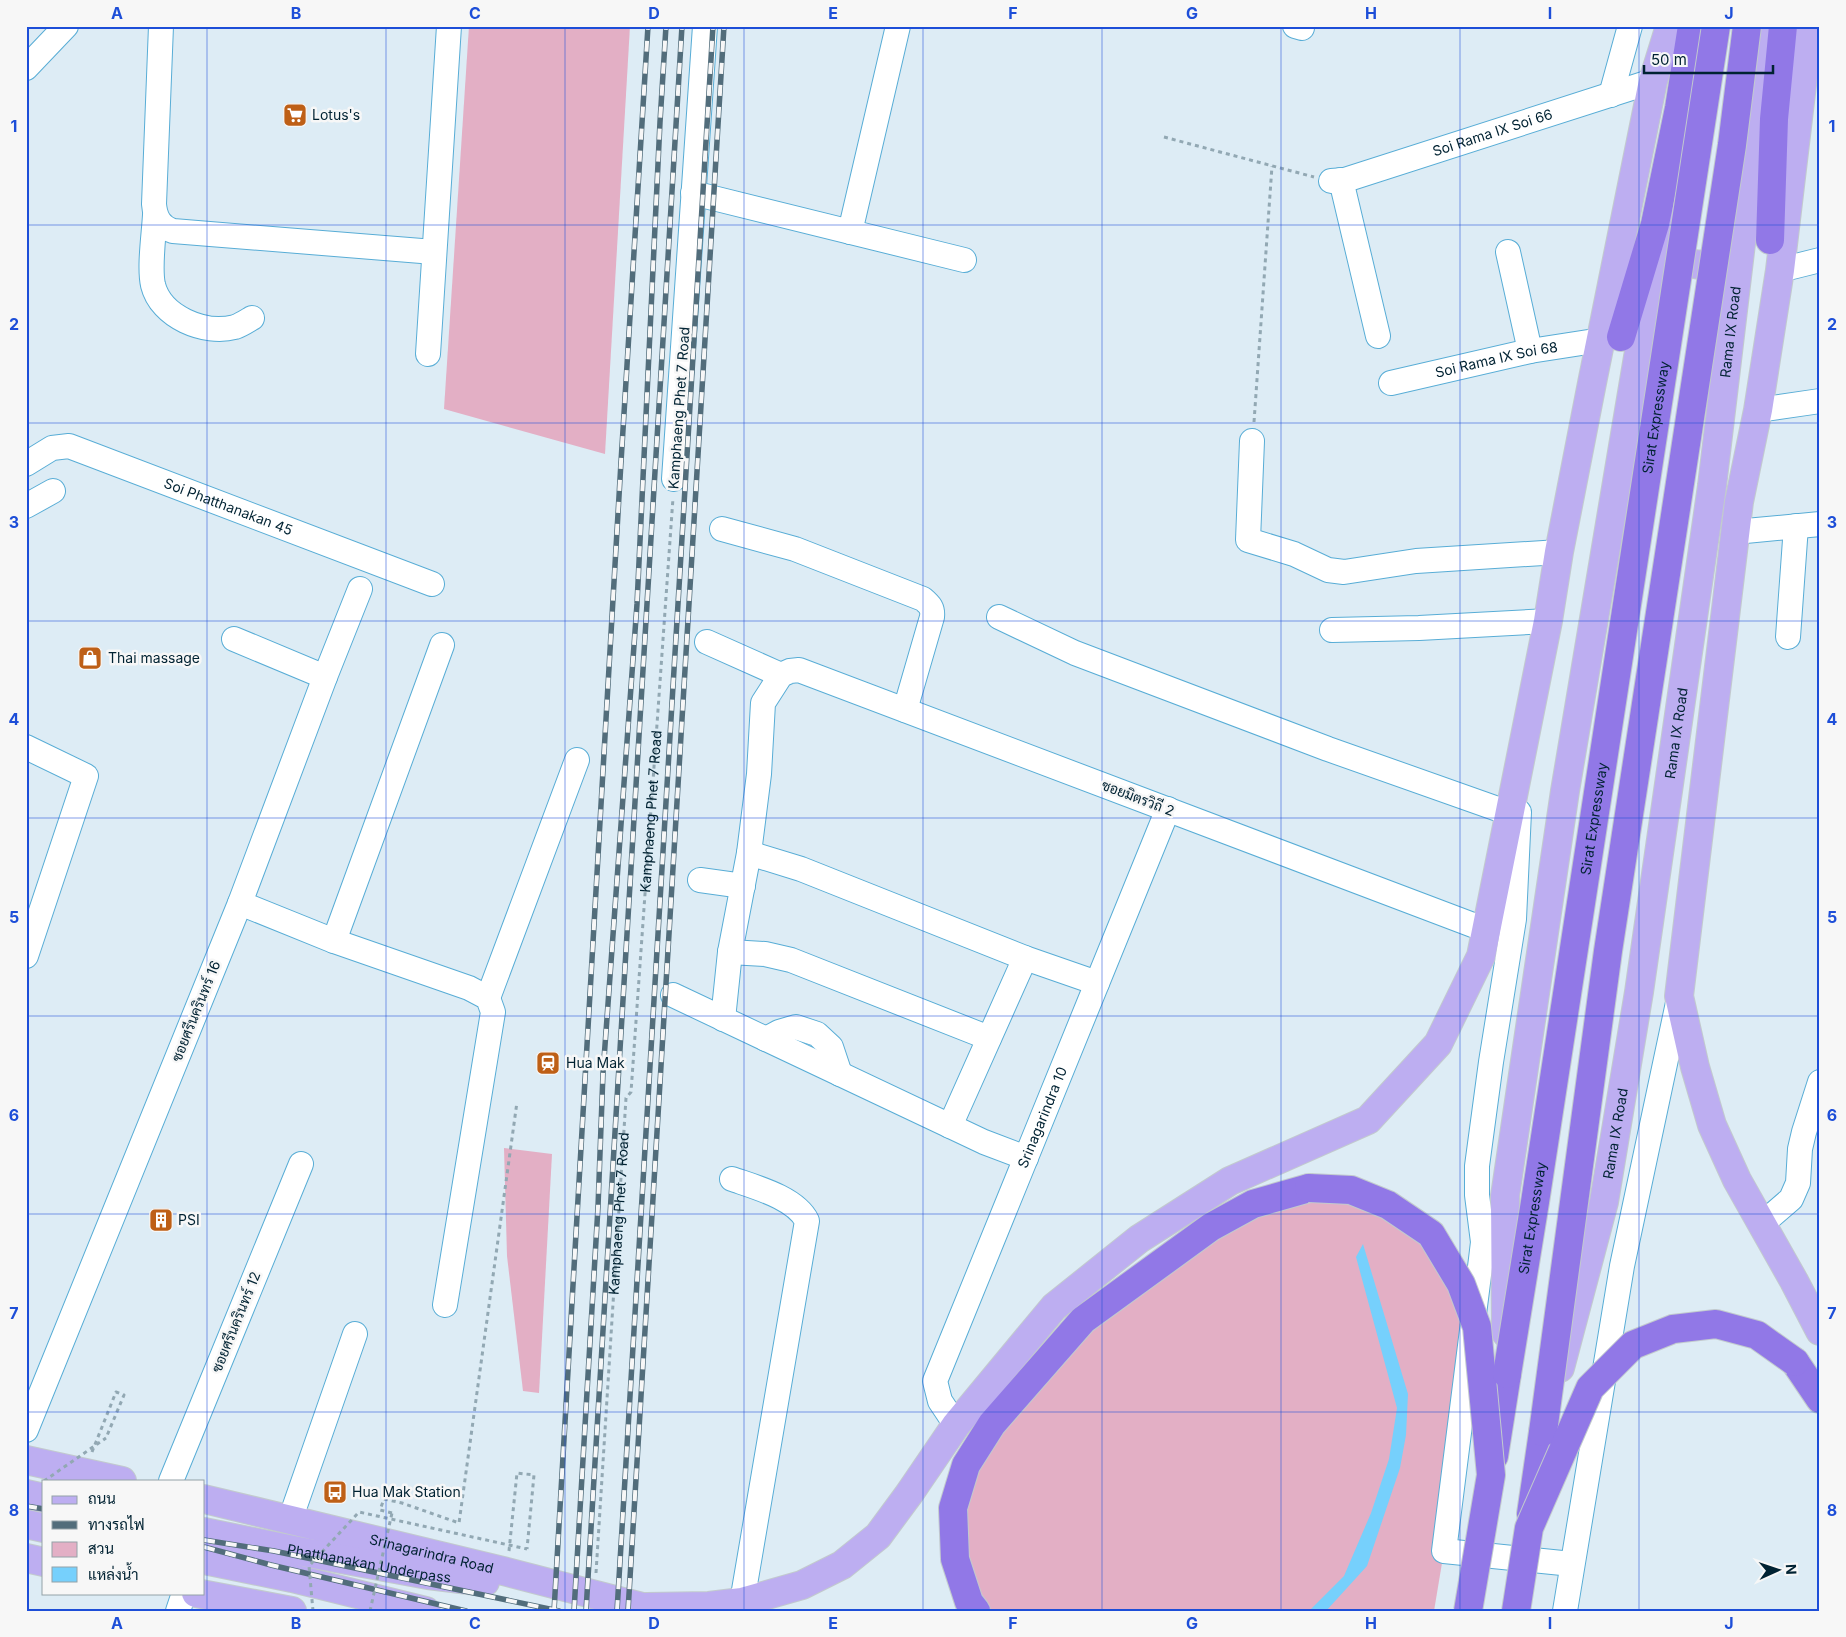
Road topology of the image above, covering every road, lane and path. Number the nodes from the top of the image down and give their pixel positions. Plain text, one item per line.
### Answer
1 (66, 26) edge
2 (161, 26) edge
3 (449, 26) edge
4 (705, 26) edge
5 (898, 26) edge
6 (1630, 26) edge
7 (1670, 26) edge
8 (1692, 26) edge
9 (1702, 26) edge
10 (1716, 26) edge
11 (1747, 26) edge
12 (1767, 26) edge
13 (1810, 30) edge
14 (26, 68) edge
15 (1654, 81) junction
16 (1612, 95) junction
17 (1164, 137) dead end
18 (1272, 166) junction
19 (1336, 180) junction
20 (693, 193) junction
21 (155, 215) junction
22 (850, 232) junction
23 (1664, 236) junction
24 (1770, 240) dead end
25 (1740, 248) junction
26 (434, 252) junction
27 (1508, 252) dead end
28 (964, 260) dead end
29 (1820, 260) edge
30 (1780, 270) junction
31 (252, 318) dead end
32 (1378, 336) dead end
33 (1611, 338) junction
34 (1530, 351) junction
35 (428, 354) dead end
36 (1391, 383) dead end
37 (1820, 401) edge
38 (1758, 410) junction
39 (1252, 441) joint
40 (26, 464) edge
41 (674, 479) joint
42 (54, 491) dead end
43 (1739, 502) junction
44 (26, 506) edge
45 (1820, 524) edge
46 (1796, 526) junction
47 (722, 529) dead end
48 (1735, 532) junction
49 (1559, 552) junction
50 (432, 584) dead end
51 (360, 589) dead end
52 (999, 617) dead end
53 (1548, 620) junction
54 (1332, 630) dead end
55 (1788, 637) dead end
56 (234, 639) dead end
57 (707, 642) dead end
58 (442, 646) dead end
59 (785, 673) junction
60 (325, 676) junction
61 (905, 710) junction
62 (26, 747) edge
63 (1522, 748) junction
64 (577, 760) dead end
65 (1168, 810) junction
66 (1509, 813) junction
67 (750, 853) junction
68 (700, 880) dead end
69 (743, 886) junction
70 (240, 903) junction
71 (1486, 930) junction
72 (334, 941) junction
73 (730, 952) junction
74 (26, 956) edge
75 (1025, 958) junction
76 (1097, 983) junction
77 (673, 995) dead end
78 (1679, 996) junction
79 (488, 998) junction
80 (723, 1019) junction
81 (989, 1038) junction
82 (1820, 1082) edge
83 (517, 1102) dead end
84 (950, 1126) junction
85 (1026, 1158) junction
86 (301, 1164) dead end
87 (732, 1180) dead end
88 (1762, 1224) junction
89 (445, 1305) dead end
90 (1820, 1331) edge
91 (355, 1334) dead end
92 (1507, 1374) junction
93 (1820, 1399) edge
94 (956, 1425) junction
95 (26, 1430) edge
96 (1542, 1432) junction
97 (94, 1446) edge
98 (94, 1446) edge
99 (94, 1446) edge
100 (94, 1446) edge
101 (26, 1460) edge
102 (83, 1472) junction
103 (1491, 1474) junction
104 (45, 1480) edge
105 (118, 1480) edge
106 (171, 1480) edge
107 (26, 1494) edge
108 (42, 1498) edge
109 (205, 1500) edge
110 (390, 1519) junction
111 (290, 1520) junction
112 (26, 1524) edge
113 (42, 1528) edge
114 (1529, 1528) junction
115 (205, 1532) edge
116 (26, 1558) edge
117 (205, 1560) edge
118 (42, 1562) edge
119 (1572, 1564) junction
120 (507, 1572) junction
121 (184, 1594) edge
122 (595, 1596) junction
123 (210, 1601) edge
124 (742, 1602) junction
125 (642, 1610) edge
126 (178, 1611) edge
127 (292, 1611) edge
128 (313, 1611) edge
129 (370, 1611) edge
130 (426, 1611) edge
131 (976, 1611) edge
132 (1468, 1611) edge
133 (1516, 1611) edge
134 (1565, 1611) edge

1 - 14 street
2 - 21 street
3 - 26 street
4 - 20 street, Kamphaeng Phet 7 Road
5 - 22 street
6 - 16 street
7 - 15 main road
8 - 33 highway
9 - 23 main road
10 - 92 highway, Sirat Expressway, bridge
11 - 96 highway, bridge
12 - 25 main road, Rama IX Road
13 - 24 highway
13 - 30 main road
15 - 16 street, Soi Rama IX Soi 66
15 - 33 main road
16 - 19 street, Soi Rama IX Soi 66
17 - 18 path
18 - 19 path
18 - 39 path
19 - 32 street
20 - 22 street
20 - 41 street, Kamphaeng Phet 7 Road
21 - 26 street
21 - 31 street
22 - 28 street
23 - 25 main road
23 - 92 main road, bridge
25 - 43 main road
25 - 96 main road, Rama IX Road, bridge
26 - 35 street
27 - 34 street
29 - 30 street
30 - 38 main road
33 - 34 street, Soi Rama IX Soi 68
33 - 49 main road
34 - 36 street, Soi Rama IX Soi 68
37 - 38 street
38 - 43 main road
39 - 49 street
40 - 50 street, Soi Phatthanakan 45
41 - 122 path, Kamphaeng Phet 7 Road
42 - 44 street
43 - 48 main road
45 - 46 street
46 - 48 street
46 - 55 street
47 - 61 street
48 - 78 main road
49 - 53 main road
51 - 60 street, ซอยศรีนครินทร์ 16
52 - 66 street
53 - 54 street
53 - 63 main road
56 - 60 street
57 - 59 street, ซอยมิตรวิถี 2
58 - 72 street
59 - 61 street, ซอยมิตรวิถี 2
59 - 67 street
60 - 70 street, ซอยศรีนครินทร์ 16
61 - 65 street, ซอยมิตรวิถี 2
62 - 74 street
63 - 66 main road
63 - 119 street
64 - 79 street
65 - 71 street, ซอยมิตรวิถี 2
65 - 76 street, Srinagarindra 10
66 - 71 main road
67 - 69 street
67 - 75 street
68 - 69 street
69 - 73 street
70 - 72 street
70 - 95 street, ซอยศรีนครินทร์ 16
71 - 94 main road
72 - 79 street
73 - 80 street
73 - 81 street
75 - 76 street
75 - 81 street
76 - 85 street, Srinagarindra 10
77 - 80 street
78 - 88 main road
78 - 119 street
79 - 89 street
80 - 84 street
81 - 84 street
82 - 88 street
83 - 110 path
84 - 85 street
85 - 94 street, Srinagarindra 10
86 - 106 street, ซอยศรีนครินทร์ 12
87 - 124 street
88 - 90 main road
91 - 111 street
92 - 103 highway, Sirat Expressway, bridge
93 - 114 highway, bridge
94 - 124 main road
96 - 114 highway, bridge
97 - 102 path, bridge
98 - 99 path, bridge
100 - 104 path, bridge
101 - 102 main road
102 - 105 main road
103 - 131 highway, bridge
103 - 132 highway, Sirat Expressway, bridge
107 - 108 main road
109 - 111 main road, Srinagarindra Road
110 - 120 path, bridge
110 - 128 path, bridge
110 - 129 path, bridge
111 - 120 main road, Srinagarindra Road
112 - 113 main road
114 - 133 highway, bridge
115 - 125 main road, Phatthanakan Underpass
116 - 118 main road
117 - 130 main road, Phatthanakan Underpass
119 - 134 street
120 - 122 main road, Srinagarindra Road
121 - 126 street
122 - 125 main road, Srinagarindra Road
123 - 127 main road
124 - 125 main road

